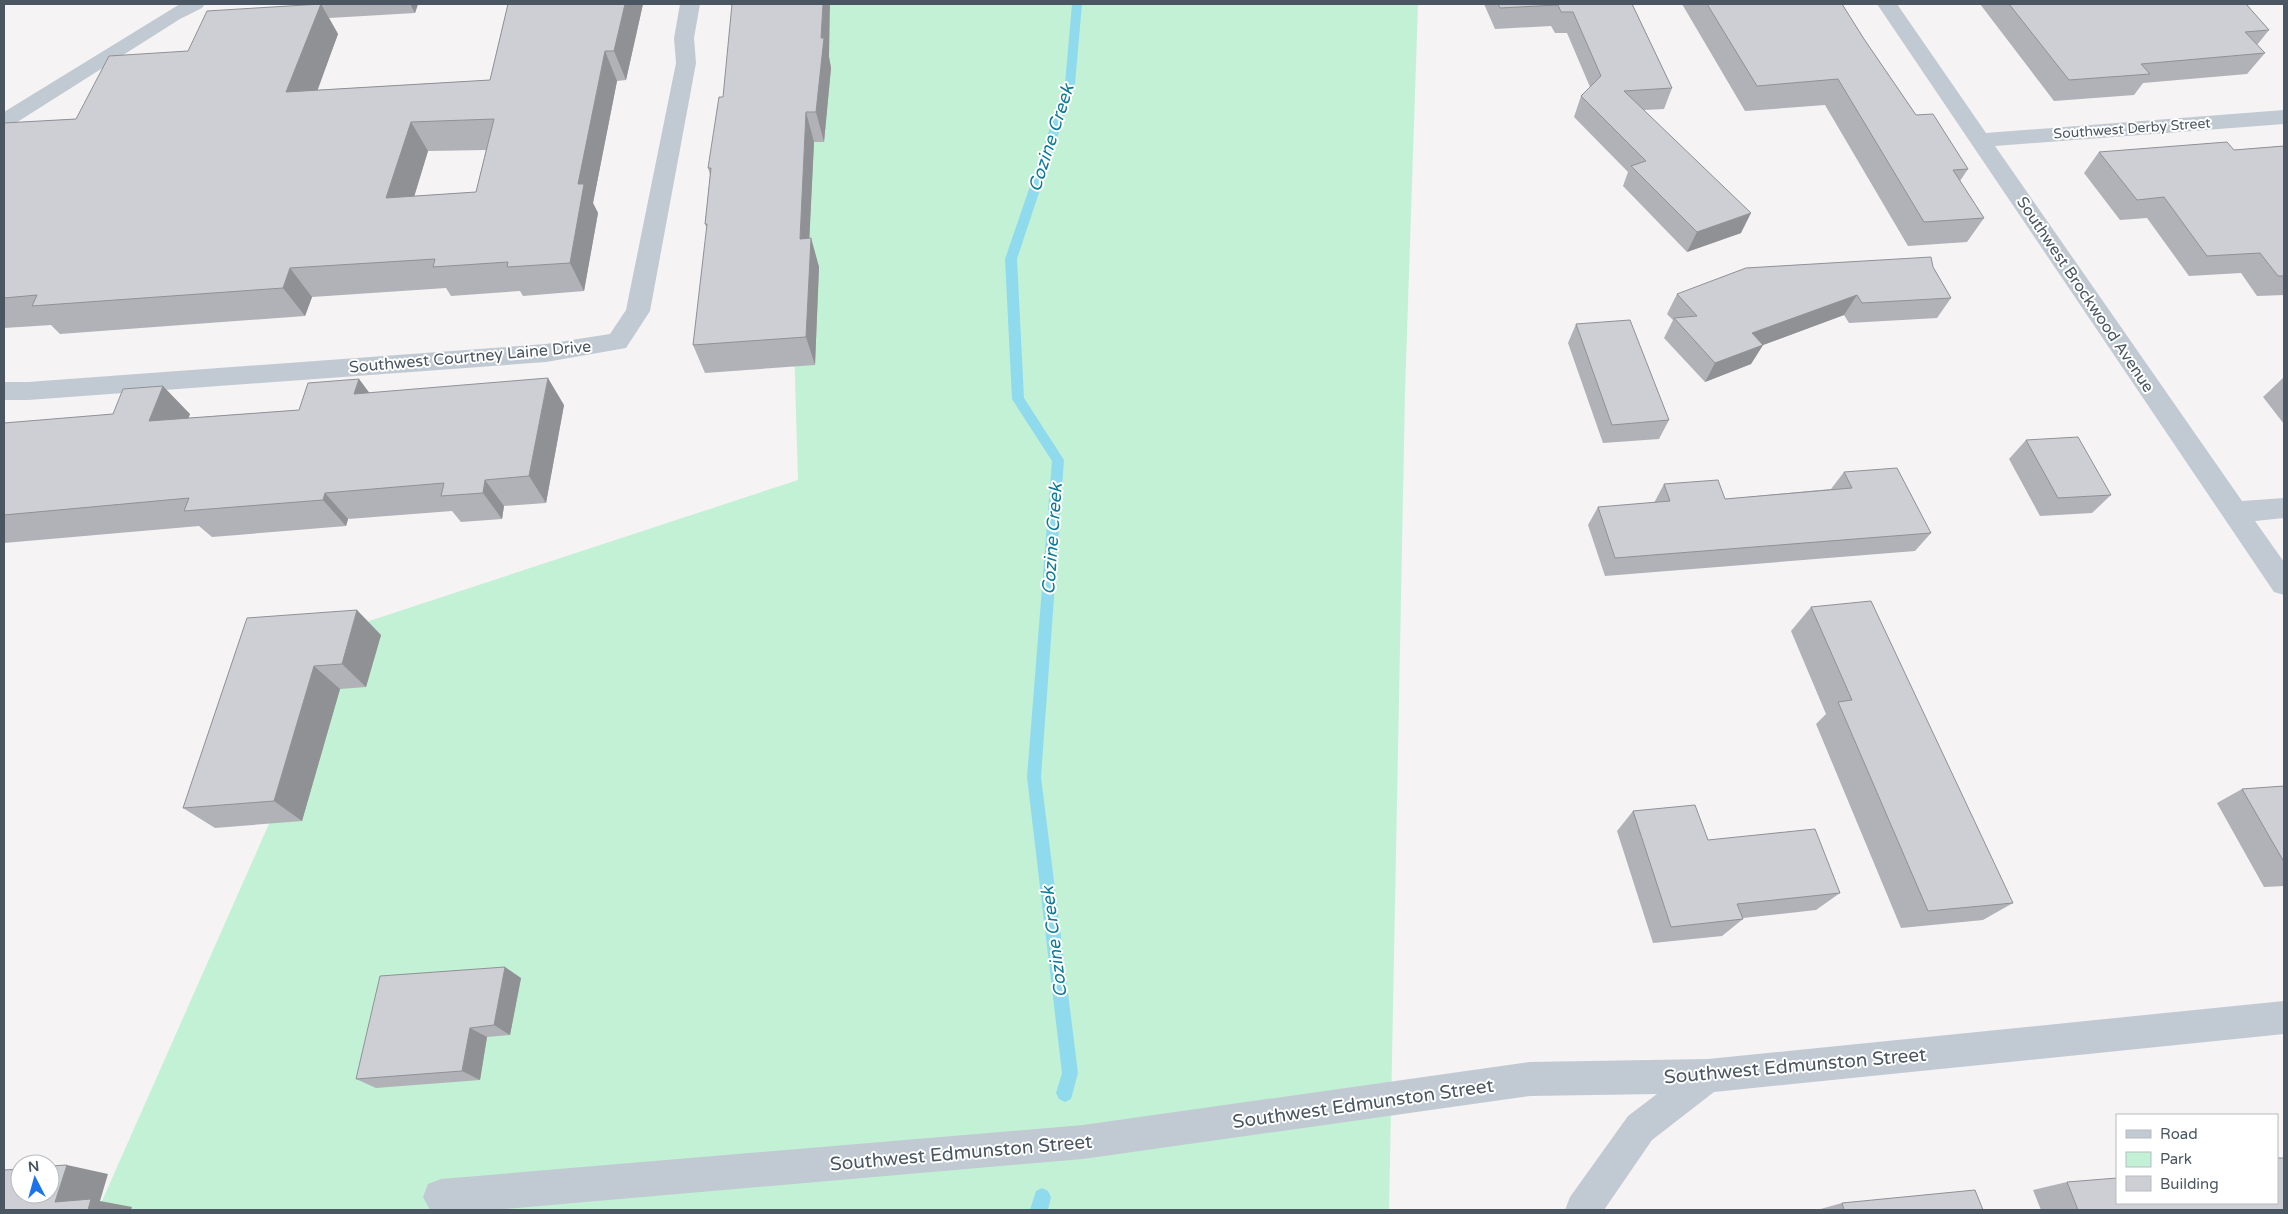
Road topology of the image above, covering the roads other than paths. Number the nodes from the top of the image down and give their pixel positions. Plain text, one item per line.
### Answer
1 (195, 4) edge
2 (690, 4) edge
3 (1887, 4) edge
4 (2284, 117) edge
5 (4, 121) edge
6 (1980, 140) junction
7 (4, 390) edge
8 (2284, 508) edge
9 (2235, 512) junction
10 (2284, 584) edge
11 (2284, 1016) edge
12 (1708, 1076) junction
13 (441, 1196) dead end
14 (1583, 1210) edge

1 - 5 street
2 - 7 street, Southwest Courtney Laine Drive
3 - 6 street, Southwest Brockwood Avenue
4 - 6 street, Southwest Derby Street
6 - 9 street, Southwest Brockwood Avenue
8 - 9 street
9 - 10 street, Southwest Brockwood Avenue
11 - 12 street, Southwest Edmunston Street
12 - 13 street, Southwest Edmunston Street
12 - 14 street

